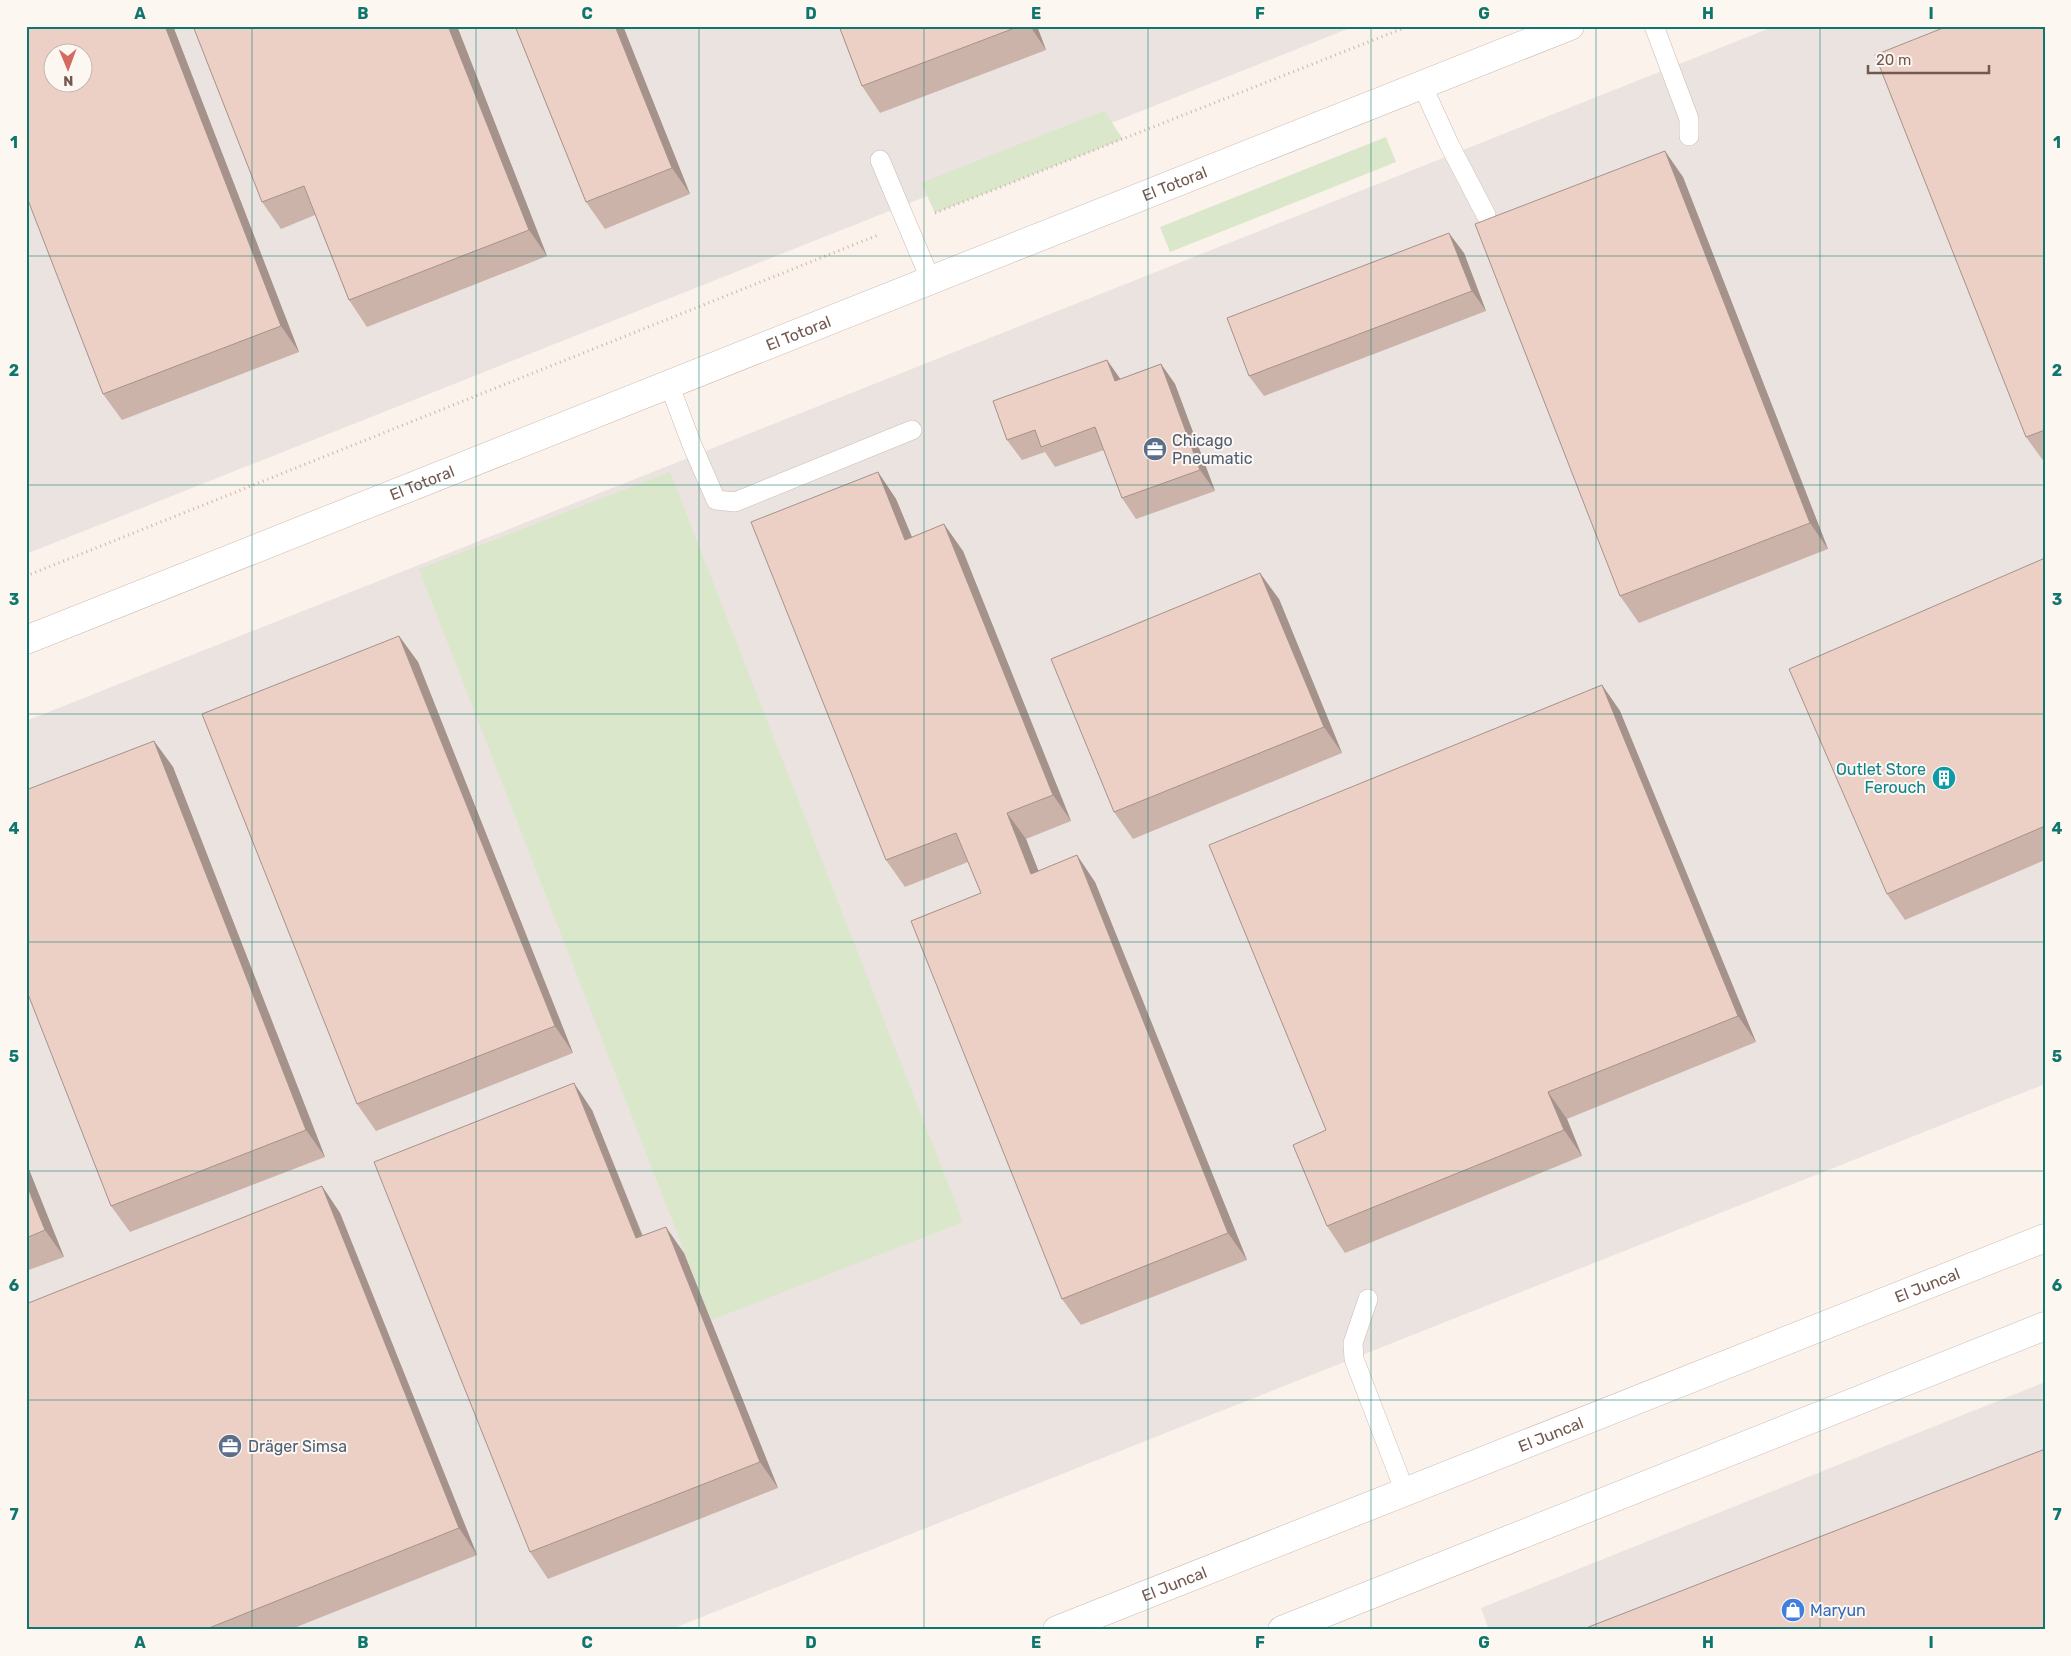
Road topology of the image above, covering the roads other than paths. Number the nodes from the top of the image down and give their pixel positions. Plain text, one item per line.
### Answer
1 (1570, 26) edge
2 (1654, 26) edge
3 (1422, 85) junction
4 (1689, 136) dead end
5 (880, 160) dead end
6 (1486, 214) dead end
7 (930, 281) junction
8 (670, 384) junction
9 (912, 430) dead end
10 (26, 640) edge
11 (2045, 1238) edge
12 (1368, 1299) dead end
13 (2045, 1326) edge
14 (1405, 1492) junction
15 (1057, 1630) edge
16 (1282, 1630) edge

1 - 3 street, El Totoral
2 - 4 lane
3 - 6 lane
3 - 7 street, El Totoral
5 - 7 lane
7 - 8 street, El Totoral
8 - 9 lane
8 - 10 street, El Totoral
11 - 14 street, El Juncal
12 - 14 lane
13 - 16 street
14 - 15 street, El Juncal

